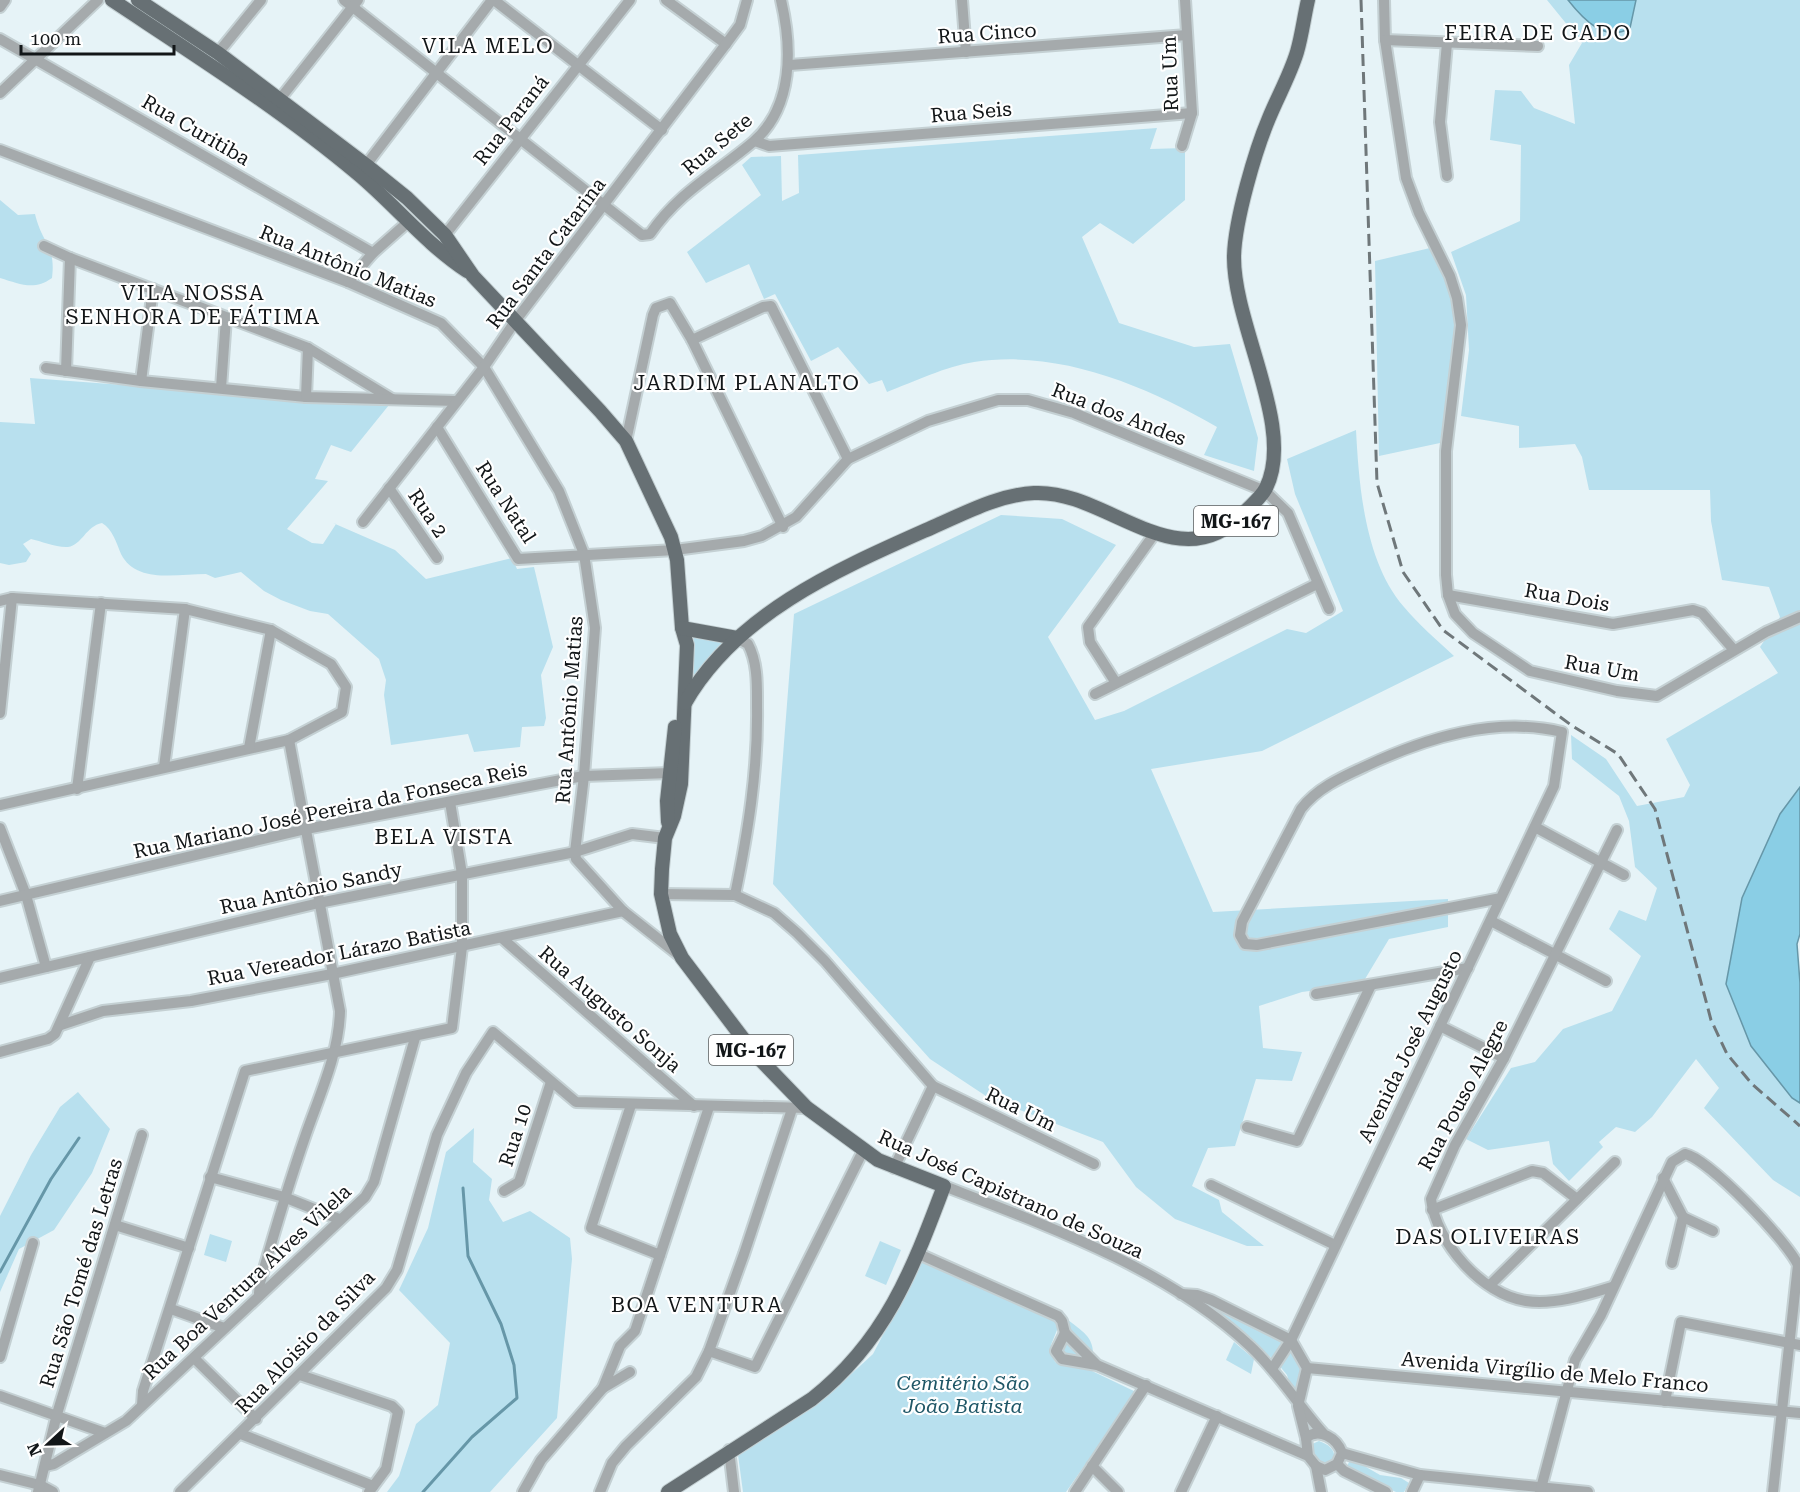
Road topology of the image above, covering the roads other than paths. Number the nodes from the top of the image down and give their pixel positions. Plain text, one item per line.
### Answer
1 (6, 0) edge
2 (98, 0) edge
3 (112, 0) edge
4 (138, 0) edge
5 (261, 0) edge
6 (493, 0) edge
7 (630, 0) edge
8 (666, 0) edge
9 (747, 0) edge
10 (781, 0) edge
11 (962, 0) edge
12 (1185, 0) edge
13 (1308, 0) edge
14 (1384, 0) edge
15 (352, 2) edge
16 (0, 7) edge
17 (153, 10) junction
18 (144, 21) junction
19 (1187, 35) junction
20 (0, 39) edge
21 (1385, 40) junction
22 (1447, 43) junction
23 (726, 44) junction
24 (1538, 46) dead end
25 (966, 52) junction
26 (218, 53) junction
27 (37, 59) junction
28 (577, 64) junction
29 (790, 65) junction
30 (437, 72) junction
31 (0, 93) edge
32 (276, 104) junction
33 (1192, 113) junction
34 (662, 130) junction
35 (520, 138) junction
36 (755, 141) junction
37 (1182, 146) dead end
38 (0, 150) edge
39 (366, 165) junction
40 (1447, 176) dead end
41 (606, 204) junction
42 (408, 222) junction
43 (445, 235) junction
44 (44, 246) dead end
45 (373, 253) junction
46 (70, 258) junction
47 (473, 276) junction
48 (348, 282) junction
49 (153, 289) junction
50 (226, 318) junction
51 (516, 320) junction
52 (692, 340) junction
53 (308, 348) junction
54 (484, 367) junction
55 (46, 368) dead end
56 (66, 371) junction
57 (141, 381) junction
58 (221, 388) junction
59 (306, 397) junction
60 (392, 399) junction
61 (457, 401) junction
62 (437, 427) junction
63 (626, 441) junction
64 (848, 459) junction
65 (389, 488) junction
66 (1265, 491) junction
67 (363, 522) dead end
68 (783, 527) junction
69 (1155, 533) junction
70 (675, 550) junction
71 (584, 554) junction
72 (437, 558) dead end
73 (1317, 584) junction
74 (1448, 596) junction
75 (12, 598) junction
76 (0, 601) edge
77 (101, 603) junction
78 (185, 609) junction
79 (1329, 609) dead end
80 (1800, 617) edge
81 (682, 628) junction
82 (271, 630) junction
83 (737, 638) junction
84 (723, 651) junction
85 (1734, 651) junction
86 (1116, 683) junction
87 (1095, 694) dead end
88 (684, 705) junction
89 (0, 713) edge
90 (676, 724) junction
91 (290, 740) junction
92 (249, 748) junction
93 (682, 759) junction
94 (164, 767) junction
95 (670, 773) junction
96 (584, 776) junction
97 (681, 784) junction
98 (77, 789) junction
99 (450, 802) junction
100 (0, 805) edge
101 (1535, 827) junction
102 (0, 828) edge
103 (306, 829) junction
104 (1617, 830) dead end
105 (667, 832) junction
106 (575, 852) junction
107 (1601, 862) junction
108 (462, 874) junction
109 (1624, 875) dead end
110 (661, 894) junction
111 (26, 895) junction
112 (735, 895) junction
113 (1502, 898) junction
114 (0, 901) edge
115 (319, 903) junction
116 (623, 911) junction
117 (1491, 921) junction
118 (503, 939) junction
119 (462, 947) junction
120 (1555, 956) junction
121 (90, 957) junction
122 (682, 958) junction
123 (46, 967) junction
124 (1468, 968) junction
125 (332, 975) junction
126 (0, 978) edge
127 (1606, 981) dead end
128 (1371, 985) junction
129 (1316, 994) dead end
130 (61, 1025) junction
131 (1440, 1026) junction
132 (415, 1038) junction
133 (1, 1055) edge
134 (333, 1055) junction
135 (1504, 1058) junction
136 (552, 1082) junction
137 (933, 1086) junction
138 (631, 1105) junction
139 (694, 1106) junction
140 (709, 1107) junction
141 (792, 1108) junction
142 (807, 1108) junction
143 (1247, 1127) dead end
144 (142, 1135) dead end
145 (863, 1151) junction
146 (1616, 1162) dead end
147 (1094, 1164) dead end
148 (894, 1168) junction
149 (210, 1177) junction
150 (1663, 1178) junction
151 (1211, 1185) dead end
152 (944, 1186) junction
153 (504, 1191) dead end
154 (284, 1197) junction
155 (1577, 1199) junction
156 (1432, 1210) junction
157 (1683, 1217) junction
158 (339, 1219) junction
159 (115, 1225) junction
160 (1713, 1231) dead end
161 (33, 1243) dead end
162 (1335, 1245) junction
163 (189, 1248) junction
164 (919, 1254) junction
165 (660, 1255) junction
166 (1672, 1263) dead end
167 (1490, 1285) junction
168 (1612, 1287) junction
169 (259, 1293) junction
170 (1181, 1294) junction
171 (1211, 1300) junction
172 (1203, 1308) junction
173 (171, 1309) junction
174 (224, 1328) junction
175 (1065, 1334) junction
176 (1291, 1340) junction
177 (1795, 1344) edge
178 (709, 1351) junction
179 (0, 1357) edge
180 (194, 1358) junction
181 (1097, 1365) junction
182 (1307, 1368) junction
183 (1272, 1369) junction
184 (630, 1372) dead end
185 (300, 1375) junction
186 (1146, 1385) junction
187 (603, 1388) junction
188 (1566, 1391) junction
189 (0, 1396) edge
190 (1665, 1401) junction
191 (142, 1405) junction
192 (1298, 1406) junction
193 (1782, 1412) junction
194 (1800, 1413) edge
195 (57, 1414) junction
196 (1217, 1416) junction
197 (256, 1419) junction
198 (105, 1433) junction
199 (1323, 1433) junction
200 (241, 1434) junction
201 (1306, 1438) junction
202 (729, 1450) junction
203 (1342, 1453) junction
204 (1308, 1456) junction
205 (45, 1466) junction
206 (1316, 1466) junction
207 (1334, 1466) junction
208 (1092, 1467) junction
209 (0, 1475) edge
210 (1420, 1475) junction
211 (39, 1489) edge
212 (371, 1489) edge
213 (1541, 1490) edge
214 (53, 1492) edge
215 (180, 1492) edge
216 (523, 1492) edge
217 (600, 1492) edge
218 (668, 1492) edge
219 (734, 1492) edge
220 (1075, 1492) edge
221 (1118, 1492) edge
222 (1181, 1492) edge
223 (1321, 1492) edge
224 (1386, 1492) edge
225 (1412, 1492) edge
226 (1588, 1492) edge
227 (1773, 1492) edge

1 - 16 street
2 - 27 street
3 - 18 main road, Rua José Capistrano de Souza
4 - 17 main road, Rua José Capistrano de Souza
5 - 26 street
6 - 28 street
6 - 30 street
7 - 28 street, Rua Paraná
8 - 23 street
9 - 23 street, Rua Santa Catarina
10 - 29 street, Rua Sete
11 - 25 street
12 - 19 street, Rua Um
13 - 66 main road, MG-167
14 - 21 street
15 - 30 street
15 - 32 street
17 - 18 main road
17 - 26 main road, Rua José Capistrano de Souza
18 - 32 main road, Rua José Capistrano de Souza
19 - 25 street, Rua Cinco
19 - 33 street, Rua Um
20 - 27 street, Rua Curitiba
21 - 22 street
21 - 74 street
22 - 24 street
22 - 40 street
23 - 34 street, Rua Santa Catarina
25 - 29 street, Rua Cinco
26 - 32 main road, Rua José Capistrano de Souza
27 - 31 street
27 - 45 street, Rua Curitiba
28 - 34 street
28 - 35 street, Rua Paraná
29 - 36 street, Rua Sete
30 - 35 street
30 - 39 street
32 - 39 main road, Rua José Capistrano de Souza
32 - 42 main road, Rua José Capistrano de Souza
33 - 36 street, Rua Seis
33 - 37 street, Rua Um
34 - 41 street, Rua Santa Catarina
35 - 41 street
35 - 43 street, Rua Paraná
36 - 41 street, Rua Sete
38 - 48 street, Rua Antônio Matias
39 - 43 main road, Rua José Capistrano de Souza
41 - 51 street, Rua Santa Catarina
42 - 45 street
42 - 47 main road, Rua José Capistrano de Souza
43 - 47 main road, Rua José Capistrano de Souza
44 - 46 street
45 - 48 street
46 - 49 street
46 - 56 street
47 - 51 main road, Rua José Capistrano de Souza
48 - 54 street, Rua Antônio Matias
49 - 50 street
49 - 57 street
50 - 53 street
50 - 58 street
51 - 54 street, Rua Santa Catarina
51 - 63 main road, Rua José Capistrano de Souza
52 - 63 street
52 - 64 street
52 - 68 street
53 - 59 street
53 - 60 street
54 - 61 street, Rua Santa Catarina
54 - 71 street, Rua Antônio Matias
55 - 56 street
56 - 57 street
57 - 58 street
58 - 59 street
59 - 60 street
60 - 61 street
61 - 62 street, Rua Santa Catarina
62 - 65 street, Rua Santa Catarina
62 - 71 street, Rua Natal
63 - 70 main road, Rua José Capistrano de Souza
64 - 66 street, Rua dos Andes
64 - 68 street, Rua dos Andes
65 - 67 street, Rua Santa Catarina
65 - 72 street, Rua 2
66 - 69 main road, MG-167
66 - 73 street
68 - 70 street, Rua dos Andes
69 - 83 main road, MG-167
69 - 86 street
70 - 71 street, Rua Natal
70 - 81 main road, Rua José Capistrano de Souza
71 - 96 street, Rua Antônio Matias
73 - 79 street
73 - 86 street
74 - 85 street, Rua Dois
74 - 85 street, Rua Um
75 - 76 street
75 - 77 street
75 - 89 street
77 - 78 street
77 - 98 street
78 - 82 street
78 - 94 street
80 - 85 street, Rua Um
81 - 83 main road
81 - 88 main road, Rua José Capistrano de Souza
81 - 90 main road, Rua José Capistrano de Souza / MG-167
82 - 91 street
82 - 92 street
83 - 84 main road, MG-167
83 - 112 street
84 - 88 main road, MG-167
84 - 93 main road, MG-167
86 - 87 street
88 - 90 main road, MG-167
88 - 93 main road, Rua José Capistrano de Souza
90 - 95 main road, Rua José Capistrano de Souza / MG-167
91 - 92 street
91 - 103 street
92 - 94 street
93 - 97 main road, Rua José Capistrano de Souza / MG-167
94 - 98 street
95 - 96 street, Rua Mariano José Pereira da Fonseca Reis
95 - 97 main road
95 - 105 main road, Rua José Capistrano de Souza / MG-167
96 - 99 street, Rua Mariano José Pereira da Fonseca Reis
96 - 106 street, Rua Antônio Matias
97 - 105 main road, Rua José Capistrano de Souza / MG-167
98 - 100 street
99 - 103 street, Rua Mariano José Pereira da Fonseca Reis
99 - 108 street
101 - 107 street
101 - 113 street, Avenida José Augusto
101 - 113 street, Avenida José Augusto
102 - 111 street
103 - 111 street, Rua Mariano José Pereira da Fonseca Reis
103 - 115 street
104 - 107 street, Rua Pouso Alegre
105 - 106 street, Rua Antônio Sandy
105 - 110 main road, Rua José Capistrano de Souza / MG-167
106 - 108 street, Rua Antônio Sandy
106 - 116 street
107 - 109 street
107 - 120 street, Rua Pouso Alegre
108 - 115 street, Rua Antônio Sandy
108 - 119 street
110 - 112 street
110 - 122 main road, Rua José Capistrano de Souza / MG-167
111 - 114 street, Rua Mariano José Pereira da Fonseca Reis
111 - 123 street
112 - 137 street
113 - 117 street, Avenida José Augusto
115 - 121 street, Rua Antônio Sandy
115 - 125 street
116 - 118 street, Rua Vereador Lárazo Batista
116 - 122 street
117 - 120 street
117 - 124 street, Avenida José Augusto
118 - 119 street, Rua Vereador Lárazo Batista
118 - 139 street, Rua Augusto Sonja
119 - 125 street, Rua Vereador Lárazo Batista
119 - 132 street
120 - 127 street
120 - 135 street, Rua Pouso Alegre
121 - 123 street, Rua Antônio Sandy
121 - 130 street
122 - 142 main road, Rua José Capistrano de Souza / MG-167
123 - 126 street, Rua Antônio Sandy
124 - 128 street
124 - 131 street, Avenida José Augusto
125 - 130 street, Rua Vereador Lárazo Batista
125 - 134 street
128 - 129 street
128 - 143 street
130 - 133 street
131 - 135 street
131 - 162 street, Avenida José Augusto
132 - 134 street
132 - 158 street, Rua Boa Ventura Alves Vilela
134 - 149 street
134 - 154 street
135 - 156 street, Rua Pouso Alegre
136 - 138 street
136 - 153 street, Rua 10
136 - 185 street, Rua Aloisio da Silva
137 - 147 street, Rua Um
137 - 148 street
138 - 139 street
138 - 165 street
139 - 140 street
140 - 141 street
140 - 165 street
141 - 142 street
141 - 178 street
142 - 145 main road, Rua José Capistrano de Souza / MG-167
144 - 159 street, Rua São Tomé das Letras
145 - 148 main road, Rua José Capistrano de Souza / MG-167
145 - 178 street
146 - 155 street
148 - 152 main road, Rua José Capistrano de Souza / MG-167
149 - 154 street
149 - 163 street
150 - 157 street
150 - 168 street
150 - 177 street
151 - 162 street
152 - 164 main road
152 - 170 street, Rua José Capistrano de Souza
154 - 158 street
154 - 169 street
155 - 156 street
155 - 167 street
156 - 167 street
157 - 160 street
157 - 166 street
158 - 169 street, Rua Boa Ventura Alves Vilela
159 - 163 street
159 - 195 street, Rua São Tomé das Letras
161 - 179 street
162 - 176 street, Avenida José Augusto
163 - 173 street
164 - 175 street
164 - 202 main road
165 - 187 street
167 - 168 street
168 - 188 street
169 - 174 street, Rua Boa Ventura Alves Vilela
170 - 171 street, Rua José Capistrano de Souza
170 - 172 street, Rua José Capistrano de Souza
171 - 172 street
171 - 176 street, Rua José Capistrano de Souza
172 - 183 street, Rua José Capistrano de Souza
173 - 174 street
173 - 191 street
174 - 180 street, Rua Boa Ventura Alves Vilela
175 - 181 street
175 - 181 street
176 - 182 street
176 - 183 street, Avenida José Augusto
177 - 190 street
177 - 193 street
178 - 217 street
180 - 191 street, Rua Boa Ventura Alves Vilela
180 - 197 street
181 - 186 street
182 - 188 street, Avenida Virgílio de Melo Franco
182 - 192 street, Rua José Capistrano de Souza
183 - 192 street, Rua José Capistrano de Souza
184 - 187 street
185 - 197 street, Rua Aloisio da Silva
185 - 212 street
186 - 196 street
186 - 208 street
187 - 216 street
188 - 190 street, Avenida Virgílio de Melo Franco
188 - 213 street
189 - 195 street
190 - 193 street, Avenida Virgílio de Melo Franco
191 - 198 street, Rua Boa Ventura Alves Vilela
192 - 199 street
192 - 201 street, Rua José Capistrano de Souza
193 - 194 street, Avenida Virgílio de Melo Franco
193 - 227 street
195 - 198 street
195 - 205 street, Rua São Tomé das Letras
196 - 204 street
196 - 222 street
197 - 200 street, Rua Aloisio da Silva
198 - 205 street, Rua Boa Ventura Alves Vilela
199 - 201 street
199 - 203 street
200 - 212 street
200 - 215 street, Rua Aloisio da Silva
201 - 204 street
202 - 218 main road
202 - 219 street
203 - 207 street
203 - 210 street
204 - 206 street
205 - 211 street, Rua São Tomé das Letras
206 - 207 street
206 - 223 street
207 - 223 street
207 - 224 street
208 - 220 street
208 - 221 street
209 - 211 street
210 - 213 street
210 - 225 street
211 - 214 street
213 - 226 street

